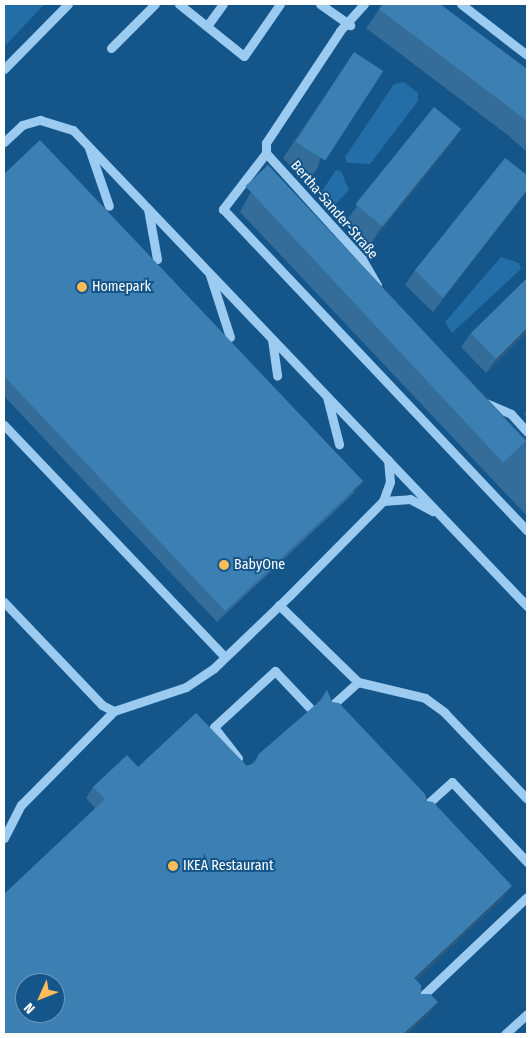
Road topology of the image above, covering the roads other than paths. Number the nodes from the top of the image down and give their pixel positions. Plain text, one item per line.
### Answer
1 (68, 4) edge
2 (155, 4) edge
3 (180, 4) edge
4 (223, 4) edge
5 (280, 4) edge
6 (320, 4) edge
7 (364, 4) edge
8 (461, 4) edge
9 (350, 25) junction
10 (207, 26) junction
11 (111, 48) dead end
12 (527, 55) edge
13 (4, 69) edge
14 (4, 142) edge
15 (88, 146) junction
16 (266, 153) junction
17 (109, 206) dead end
18 (148, 208) junction
19 (158, 259) dead end
20 (209, 273) junction
21 (382, 293) edge
22 (230, 337) edge
23 (272, 339) junction
24 (277, 376) dead end
25 (475, 394) edge
26 (327, 396) junction
27 (4, 425) edge
28 (527, 432) edge
29 (339, 444) dead end
30 (388, 460) junction
31 (383, 501) junction
32 (440, 514) junction
33 (527, 531) edge
34 (4, 602) edge
35 (279, 605) junction
36 (527, 606) edge
37 (225, 657) junction
38 (358, 682) junction
39 (309, 707) dead end
40 (328, 709) edge
41 (114, 711) junction
42 (246, 768) edge
43 (527, 799) edge
44 (423, 808) edge
45 (4, 838) edge
46 (527, 862) edge
47 (527, 897) edge
48 (418, 1001) edge
49 (527, 1014) edge
50 (505, 1034) edge

1 - 13 street
2 - 11 street
3 - 10 street
4 - 10 street
5 - 10 street
6 - 9 street
7 - 9 street
8 - 12 street
9 - 16 street
14 - 15 street
15 - 17 street
15 - 18 street
16 - 21 street, Bertha-Sander-Straße
16 - 33 street
18 - 19 street
18 - 20 street
20 - 22 street
20 - 23 street
23 - 24 street
23 - 26 street
25 - 28 street
26 - 29 street
26 - 30 street
27 - 37 street
30 - 31 street
30 - 32 street
31 - 32 street
31 - 35 street
32 - 36 street
34 - 41 street
35 - 37 street
35 - 38 street
37 - 41 street
38 - 40 street
38 - 43 street
39 - 42 street
41 - 45 street
44 - 46 street
47 - 48 street
49 - 50 street

